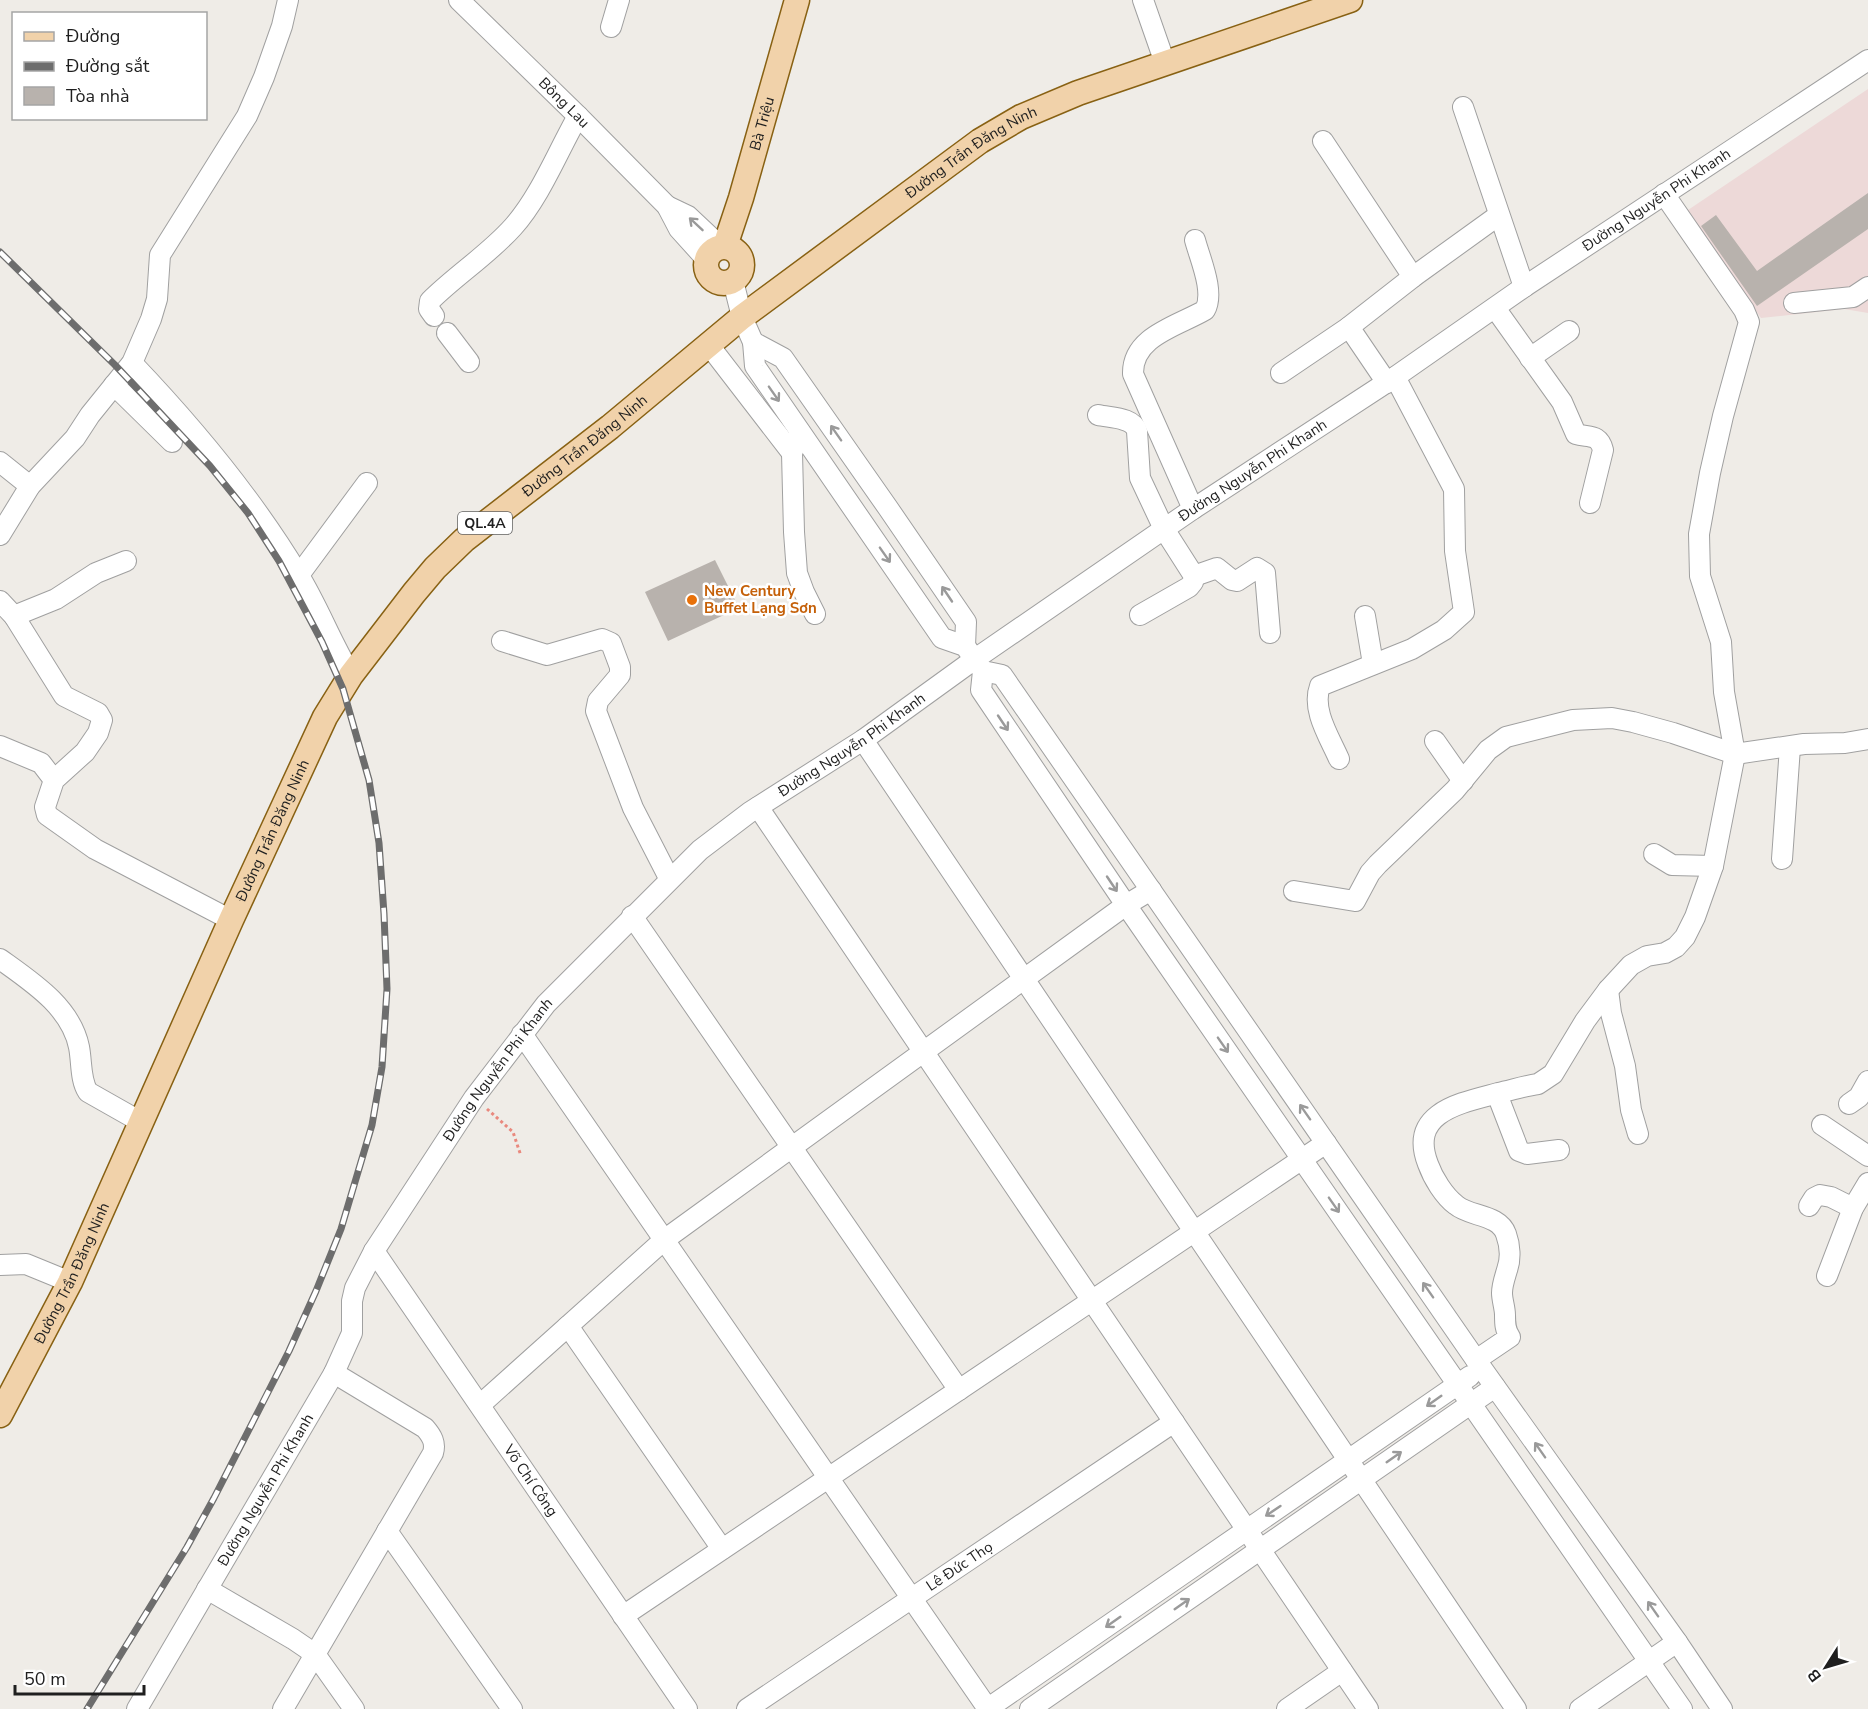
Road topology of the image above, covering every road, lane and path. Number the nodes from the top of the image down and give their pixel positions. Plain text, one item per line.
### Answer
1 (288, 0) edge
2 (459, 0) edge
3 (619, 0) edge
4 (797, 0) edge
5 (1143, 0) edge
6 (1350, 0) edge
7 (611, 27) dead end
8 (1868, 60) edge
9 (1165, 63) junction
10 (1463, 107) dead end
11 (578, 116) junction
12 (1323, 141) dead end
13 (1664, 194) junction
14 (1499, 215) junction
15 (1195, 240) dead end
16 (718, 251) junction
17 (1413, 277) junction
18 (733, 281) joint
19 (1524, 287) junction
20 (1868, 287) edge
21 (1794, 303) dead end
22 (1495, 308) junction
23 (434, 316) dead end
24 (742, 317) junction
25 (1349, 327) junction
26 (1569, 331) dead end
27 (447, 333) dead end
28 (753, 342) junction
29 (708, 344) junction
30 (1530, 358) junction
31 (469, 362) dead end
32 (132, 363) junction
33 (1281, 373) dead end
34 (1391, 380) junction
35 (114, 385) junction
36 (1098, 415) dead end
37 (800, 432) junction
38 (172, 442) dead end
39 (792, 453) junction
40 (0, 462) edge
41 (367, 483) dead end
42 (30, 486) junction
43 (1590, 503) dead end
44 (1193, 509) junction
45 (1164, 529) junction
46 (0, 535) edge
47 (126, 561) dead end
48 (299, 575) junction
49 (1194, 576) junction
50 (0, 601) edge
51 (815, 614) dead end
52 (1140, 615) dead end
53 (14, 616) junction
54 (1365, 616) dead end
55 (1270, 633) dead end
56 (502, 641) dead end
57 (974, 659) junction
58 (1373, 664) junction
59 (351, 675) junction
60 (1868, 739) edge
61 (863, 740) junction
62 (1435, 741) dead end
63 (0, 747) edge
64 (1790, 747) junction
65 (1735, 754) junction
66 (1339, 759) dead end
67 (54, 780) junction
68 (1463, 781) junction
69 (758, 807) junction
70 (1654, 854) dead end
71 (1782, 859) dead end
72 (1713, 866) junction
73 (669, 878) junction
74 (1151, 890) junction
75 (1294, 891) dead end
76 (1126, 905) junction
77 (632, 916) junction
78 (231, 920) junction
79 (0, 959) edge
80 (1024, 979) junction
81 (1608, 990) junction
82 (522, 1034) junction
83 (923, 1052) junction
84 (1868, 1081) edge
85 (1497, 1094) junction
86 (474, 1098) junction
87 (1849, 1104) dead end
88 (141, 1122) junction
89 (1822, 1125) dead end
90 (1638, 1134) dead end
91 (1326, 1143) junction
92 (792, 1148) junction
93 (1559, 1150) dead end
94 (521, 1156) dead end
95 (1868, 1156) edge
96 (1303, 1160) junction
97 (1868, 1183) edge
98 (1809, 1206) dead end
99 (1853, 1208) junction
100 (1195, 1232) junction
101 (664, 1240) junction
102 (374, 1251) junction
103 (0, 1265) edge
104 (1827, 1276) dead end
105 (70, 1282) junction
106 (1092, 1301) junction
107 (568, 1326) junction
108 (1479, 1364) junction
109 (334, 1373) junction
110 (1459, 1384) junction
111 (1495, 1387) junction
112 (959, 1390) junction
113 (1472, 1403) junction
114 (480, 1405) junction
115 (0, 1415) edge
116 (1174, 1422) junction
117 (1348, 1460) junction
118 (828, 1478) junction
119 (1361, 1480) junction
120 (387, 1530) junction
121 (1246, 1530) junction
122 (722, 1549) junction
123 (1259, 1550) junction
124 (207, 1589) junction
125 (911, 1598) junction
126 (623, 1616) junction
127 (1677, 1642) junction
128 (315, 1654) junction
129 (1650, 1661) junction
130 (1342, 1671) junction
131 (137, 1709) edge
132 (283, 1709) edge
133 (354, 1709) edge
134 (512, 1709) edge
135 (687, 1709) edge
136 (747, 1709) edge
137 (987, 1709) edge
138 (1030, 1709) edge
139 (1287, 1709) edge
140 (1368, 1709) edge
141 (1516, 1709) edge
142 (1580, 1709) edge
143 (1682, 1709) edge
144 (1722, 1709) edge

1 - 32 street
2 - 11 street, Bông Lau
3 - 7 street
4 - 16 main road, Bà Triệu
5 - 9 street
6 - 9 main road, Đường Trần Đăng Ninh / QL.4A
8 - 13 street, Đường Nguyễn Phi Khanh
9 - 24 main road, Đường Trần Đăng Ninh / QL.4A
10 - 14 street
11 - 16 street, Bông Lau
11 - 23 street
12 - 17 street
13 - 19 street, Đường Nguyễn Phi Khanh
13 - 65 street
14 - 17 street
14 - 19 street
15 - 44 street
16 - 18 main road
17 - 25 street
18 - 24 street
19 - 22 street, Đường Nguyễn Phi Khanh
20 - 21 street
22 - 30 street
22 - 34 street, Đường Nguyễn Phi Khanh
24 - 28 street
24 - 29 main road, Đường Trần Đăng Ninh / QL.4A
25 - 33 street
25 - 34 street
26 - 30 street
27 - 31 street
28 -> 37 street
57 -> 28 street
29 - 39 street
29 - 59 main road, Đường Trần Đăng Ninh / QL.4A
30 - 43 street
32 - 35 street
32 - 48 street
34 - 44 street, Đường Nguyễn Phi Khanh
34 - 58 street
35 - 38 street
35 - 42 street
36 - 45 street
37 - 39 street
37 -> 57 street
39 - 51 street
40 - 42 street
41 - 48 street
42 - 46 street
44 - 45 street, Đường Nguyễn Phi Khanh
45 - 49 street
45 - 57 street, Đường Nguyễn Phi Khanh
47 - 53 street
48 - 59 street
49 - 52 street
49 - 55 street
50 - 53 street
53 - 67 street
54 - 58 street
56 - 73 street
57 - 61 street, Đường Nguyễn Phi Khanh
57 - 74 street
57 -> 76 street
58 - 66 street
59 - 78 main road, Đường Trần Đăng Ninh / QL.4A
60 - 64 street
61 - 69 street, Đường Nguyễn Phi Khanh
61 - 80 street
62 - 68 street
63 - 67 street
64 - 65 street
64 - 71 street
65 - 68 street
65 - 72 street
67 - 78 street
68 - 75 street
69 - 73 street, Đường Nguyễn Phi Khanh
69 - 83 street
70 - 72 street
72 - 81 street
73 - 77 street, Đường Nguyễn Phi Khanh
74 - 76 street
91 -> 74 street
76 - 80 street
76 -> 96 street
77 - 82 street, Đường Nguyễn Phi Khanh
77 - 92 street
78 - 88 main road, Đường Trần Đăng Ninh / QL.4A
79 - 88 street
80 - 83 street
80 - 100 street
81 - 85 street
81 - 90 street
82 - 86 street, Đường Nguyễn Phi Khanh
82 - 101 street
83 - 92 street
83 - 106 street
84 - 87 street
85 - 93 street
85 - 108 street
86 - 94 path
86 - 102 street, Đường Nguyễn Phi Khanh
88 - 105 main road, Đường Trần Đăng Ninh / QL.4A
89 - 95 street
91 - 96 street
108 -> 91 street
92 - 101 street
92 - 112 street
96 - 100 street
96 -> 110 street
97 - 99 street
98 - 99 street
99 - 104 street
100 - 106 street
100 - 117 street
101 - 107 street
101 - 118 street
102 - 109 street, Đường Nguyễn Phi Khanh
102 - 114 street, Võ Chí Công
103 - 105 street
105 - 115 main road, Đường Trần Đăng Ninh / QL.4A
106 - 112 street
106 - 116 street
107 - 114 street
107 - 122 street
108 - 110 street
108 - 111 street
109 - 120 street
109 - 124 street, Đường Nguyễn Phi Khanh
110 - 113 street
110 -> 117 street
111 - 113 street
127 -> 111 street
112 - 118 street
119 -> 113 street
113 - 129 street
114 - 126 street, Võ Chí Công
116 - 121 street
116 - 125 street, Lê Đức Thọ
117 - 119 street
117 -> 121 street
118 - 122 street
118 - 125 street
119 - 123 street
119 - 141 street
120 - 128 street
120 - 134 street
121 - 123 street
121 -> 137 street
122 - 126 street
123 - 130 street
138 -> 123 street
124 - 128 street
124 - 131 street, Đường Nguyễn Phi Khanh
125 - 136 street, Lê Đức Thọ
125 - 137 street
126 - 135 street, Võ Chí Công
127 - 129 street
127 - 144 street
128 - 132 street
128 - 133 street
129 - 142 street
129 - 143 street
130 - 139 street
130 - 140 street

